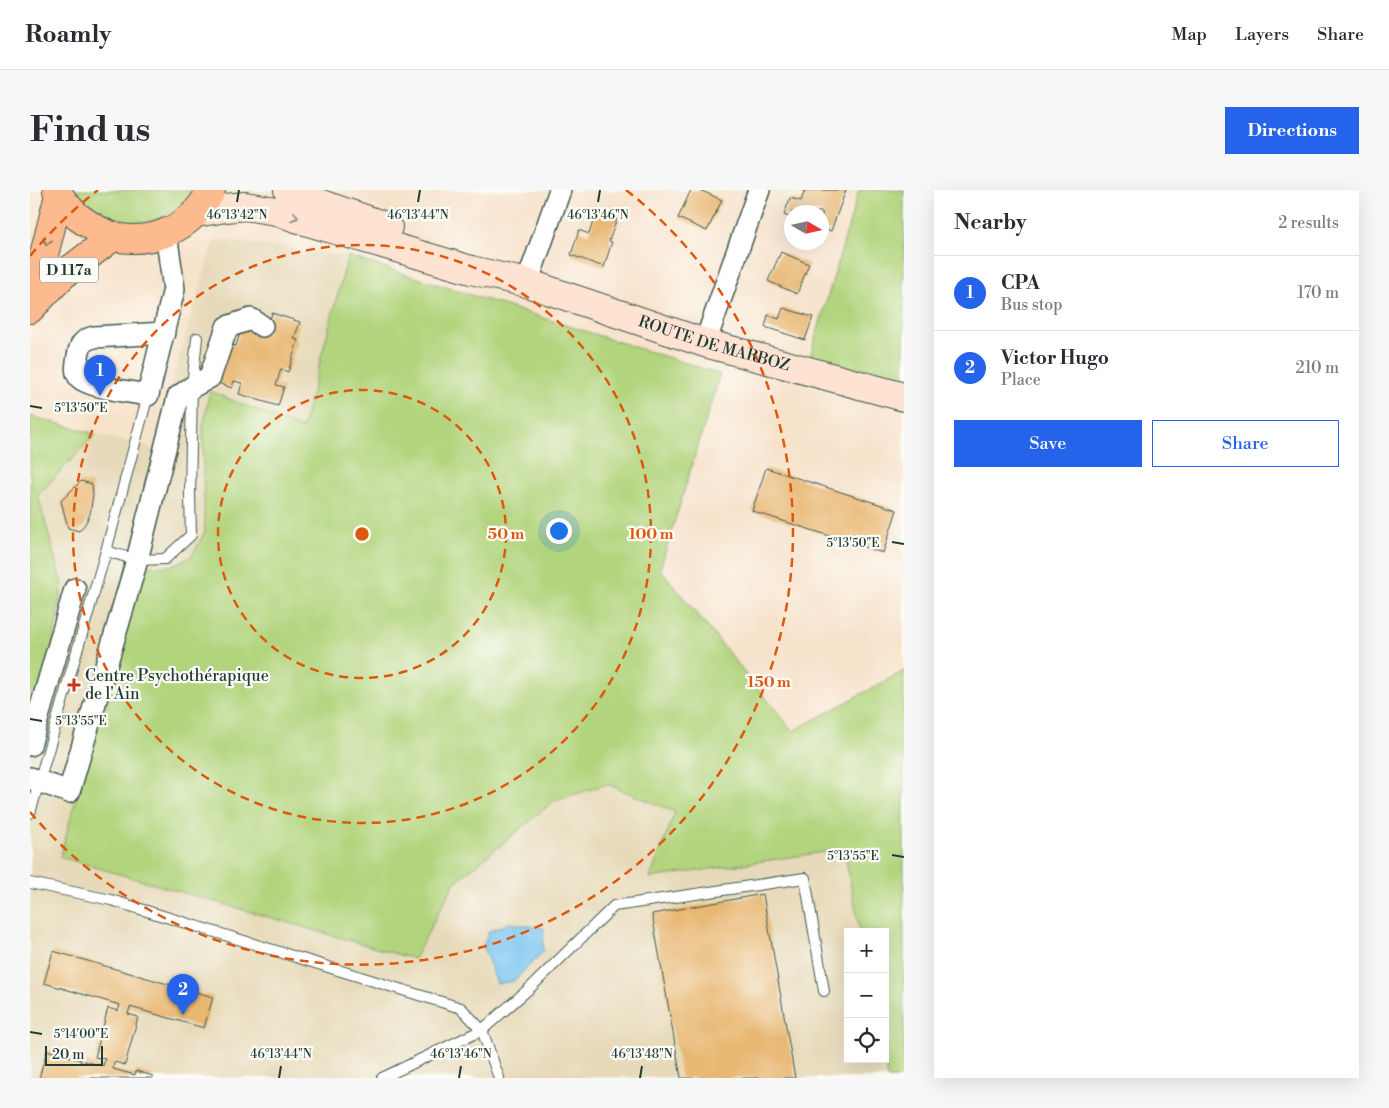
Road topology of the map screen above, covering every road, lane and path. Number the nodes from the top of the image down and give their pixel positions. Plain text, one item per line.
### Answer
1 (211, 190) edge
2 (288, 190) edge
3 (560, 190) edge
4 (760, 190) edge
5 (58, 192) edge
6 (196, 213) junction
7 (166, 232) junction
8 (114, 236) junction
9 (526, 283) junction
10 (30, 286) edge
11 (30, 309) edge
12 (262, 326) dead end
13 (164, 332) junction
14 (197, 338) dead end
15 (705, 342) junction
16 (192, 386) junction
17 (148, 395) junction
18 (904, 397) edge
19 (106, 551) junction
20 (137, 560) junction
21 (75, 589) dead end
22 (30, 745) edge
23 (34, 779) edge
24 (30, 813) edge
25 (30, 883) edge
26 (824, 991) dead end
27 (482, 1030) junction
28 (382, 1078) edge
29 (499, 1078) edge

1 - 6 main road
2 - 9 main road, ROUTE DE MARBOZ
3 - 9 street
4 - 15 street
5 - 8 main road
5 -> 10 main road, D 117a
6 - 7 main road
6 -> 9 main road, ROUTE DE MARBOZ
7 - 8 main road
7 - 13 street
8 - 11 main road, D 117a
9 - 15 main road, ROUTE DE MARBOZ
12 - 16 street
13 - 17 street
13 - 17 street
14 - 16 lane
15 - 18 main road, ROUTE DE MARBOZ
16 - 20 street
16 - 20 lane
17 - 19 lane
19 - 20 lane
19 - 23 lane
20 - 23 street
21 - 22 street
23 - 24 lane
25 - 27 lane
26 - 27 lane
27 - 28 lane
27 - 29 lane

